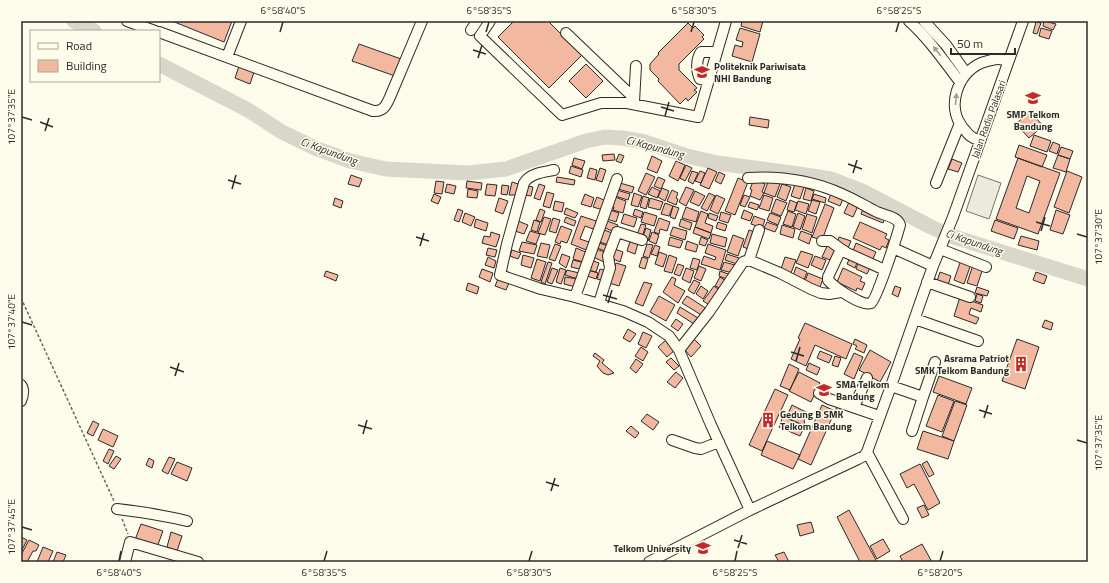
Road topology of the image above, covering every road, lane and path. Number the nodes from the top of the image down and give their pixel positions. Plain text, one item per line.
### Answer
1 (127, 21) edge
2 (241, 21) edge
3 (422, 21) edge
4 (477, 21) edge
5 (490, 21) edge
6 (726, 21) edge
7 (909, 21) edge
8 (924, 21) edge
9 (1023, 21) edge
10 (152, 30) edge
11 (471, 30) dead end
12 (160, 32) edge
13 (566, 33) dead end
14 (717, 52) junction
15 (227, 57) junction
16 (1008, 62) junction
17 (636, 66) dead end
18 (966, 73) junction
19 (708, 81) junction
20 (960, 82) junction
21 (634, 101) junction
22 (960, 123) junction
23 (980, 140) junction
24 (554, 170) dead end
25 (748, 178) dead end
26 (617, 179) dead end
27 (936, 183) dead end
28 (759, 230) dead end
29 (642, 240) dead end
30 (822, 241) dead end
31 (893, 248) junction
32 (841, 249) junction
33 (940, 249) junction
34 (748, 260) junction
35 (933, 266) junction
36 (986, 267) dead end
37 (885, 270) junction
38 (927, 282) junction
39 (841, 292) junction
40 (575, 297) junction
41 (970, 297) dead end
42 (21, 298) edge
43 (599, 303) junction
44 (915, 319) junction
45 (978, 341) dead end
46 (679, 350) junction
47 (935, 362) dead end
48 (867, 378) dead end
49 (21, 385) edge
50 (891, 386) junction
51 (819, 393) dead end
52 (924, 397) junction
53 (21, 401) edge
54 (854, 407) junction
55 (879, 416) junction
56 (912, 431) dead end
57 (672, 440) dead end
58 (719, 442) junction
59 (867, 452) junction
60 (117, 509) junction
61 (750, 510) junction
62 (903, 520) dead end
63 (187, 521) dead end
64 (130, 542) junction
65 (125, 562) edge
66 (198, 562) edge
67 (649, 562) edge

1 - 10 street
2 - 15 street
3 - 15 street
4 - 11 street
5 - 21 street
6 - 14 street
20 -> 7 street
8 - 18 street
9 - 16 street, Jalan Radio Palasari
12 - 15 street
13 - 21 street
14 - 19 street
14 - 19 street
16 - 18 street
16 - 23 street, Jalan Radio Palasari
17 - 21 street
18 - 20 street
19 - 21 street
22 -> 20 street
22 - 23 street
22 - 27 street
23 - 33 street, Jalan Radio Palasari
24 - 40 street
25 - 31 street
26 - 40 street
28 - 34 street
29 - 43 street
30 - 32 street
31 - 35 street
31 - 37 street
32 - 37 street
32 - 39 street
33 - 35 street, Jalan Radio Palasari
33 - 36 street
34 - 39 street
34 - 46 street
35 - 38 street, Jalan Radio Palasari
37 - 39 street
38 - 41 street
38 - 44 street, Jalan Radio Palasari
40 - 43 street
42 - 60 path
43 - 46 street
44 - 45 street
44 - 50 street, Jalan Radio Palasari
46 - 58 street
47 - 52 street
48 - 54 street
49 - 53 street
50 - 52 street
50 - 55 street, Jalan Radio Palasari
51 - 54 street
52 - 56 street
54 - 55 street
55 - 59 street, Jalan Radio Palasari
57 - 58 street
58 - 61 street
59 - 61 street
59 - 62 street
60 - 63 street
60 - 64 path
61 - 67 street
64 - 65 street
64 - 66 street

